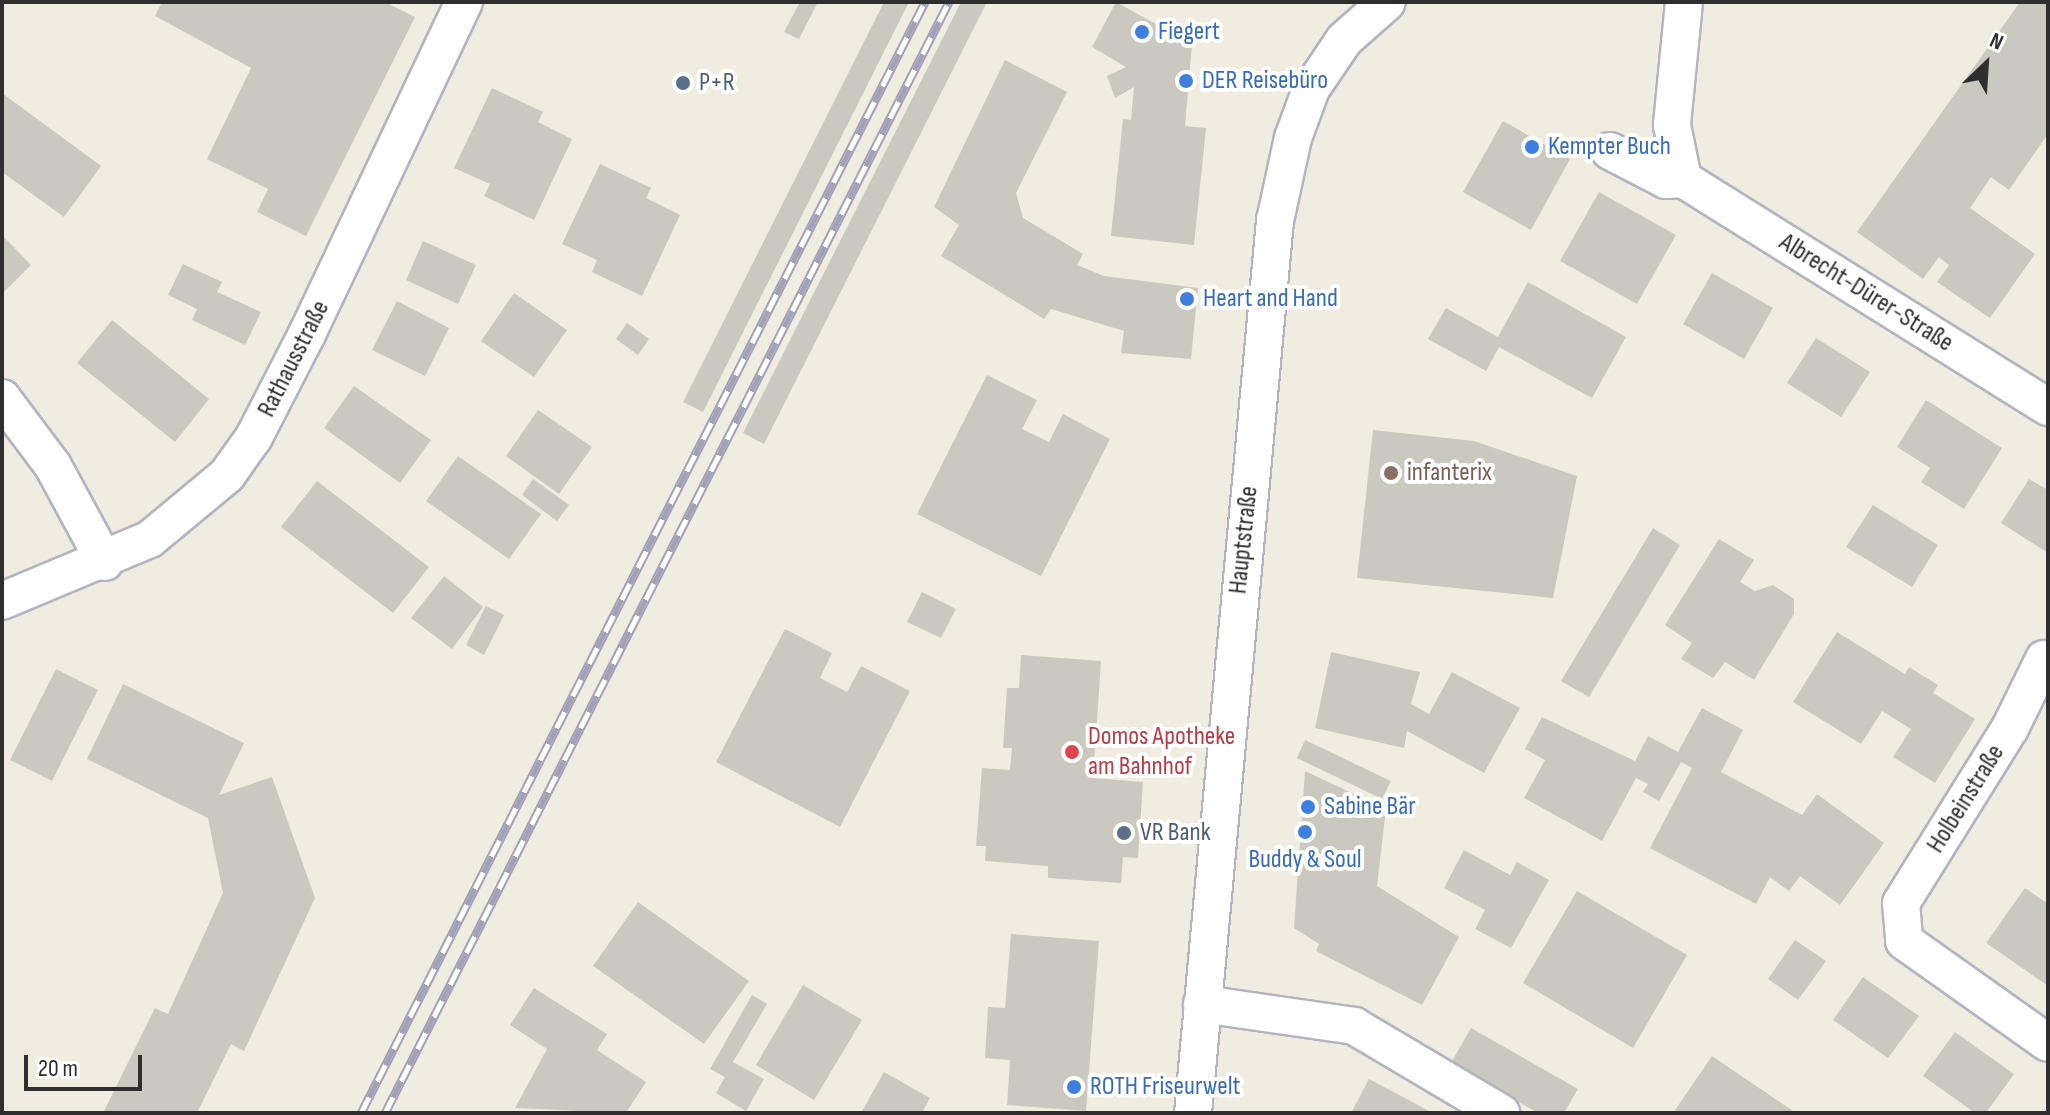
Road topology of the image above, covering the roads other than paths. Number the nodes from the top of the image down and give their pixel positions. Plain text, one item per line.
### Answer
1 (464, 2) edge
2 (1387, 2) edge
3 (1684, 2) edge
4 (1672, 125) junction
5 (1683, 179) junction
6 (2, 398) edge
7 (2048, 407) edge
8 (105, 562) junction
9 (2, 601) edge
10 (2044, 659) dead end
11 (1202, 1004) junction
12 (2048, 1043) edge
13 (1193, 1113) edge
14 (1501, 1113) edge

1 - 8 street, Rathausstraße
2 - 11 street, Hauptstraße
3 - 4 street
4 - 5 street
4 - 5 street, Albrecht-Dürer-Straße
5 - 7 street, Albrecht-Dürer-Straße
6 - 8 street
8 - 9 street, Rathausstraße
10 - 12 street, Holbeinstraße
11 - 13 street, Hauptstraße
11 - 14 street

